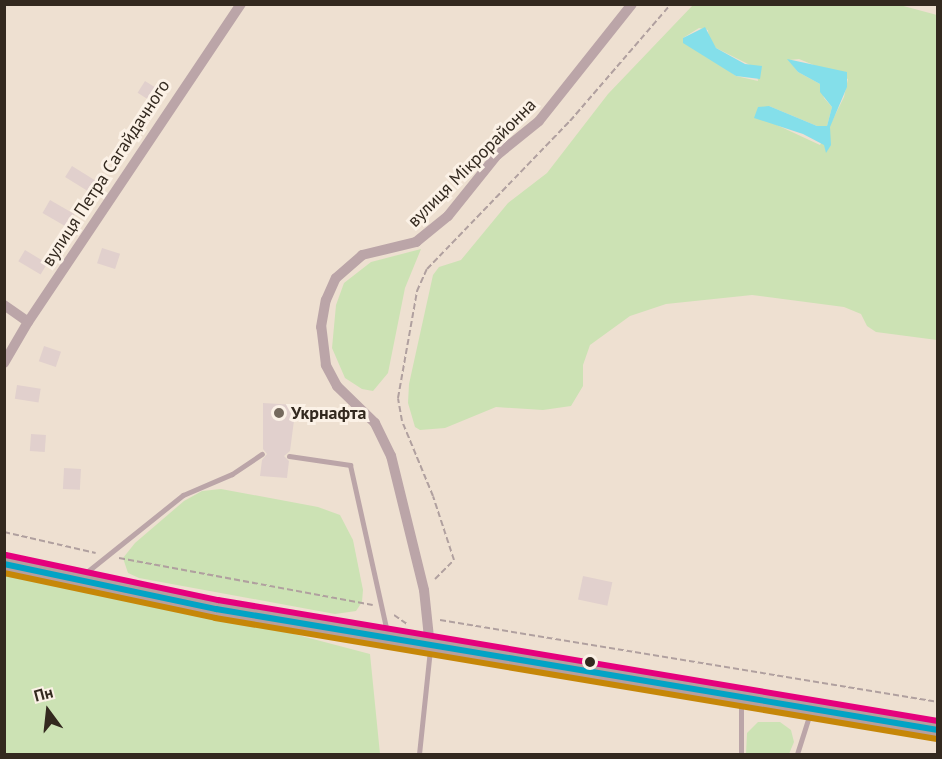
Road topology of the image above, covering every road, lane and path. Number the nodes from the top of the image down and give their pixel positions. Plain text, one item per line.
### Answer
1 (241, 4) edge
2 (632, 4) edge
3 (666, 4) edge
4 (671, 4) edge
5 (664, 12) junction
6 (4, 305) edge
7 (28, 322) junction
8 (4, 363) edge
9 (262, 454) dead end
10 (289, 456) dead end
11 (4, 532) edge
12 (107, 556) junction
13 (4, 564) edge
14 (74, 582) junction
15 (424, 590) junction
16 (381, 607) junction
17 (429, 619) junction
18 (388, 640) junction
19 (430, 647) junction
20 (741, 698) junction
21 (938, 702) edge
22 (811, 710) junction
23 (938, 730) edge
24 (419, 754) edge
25 (741, 754) edge
26 (797, 754) edge

1 - 7 street, вулиця Петра Сагайдачного
2 - 15 street, вулиця Мікрорайонна
3 - 5 path
4 - 5 path
5 - 15 path
6 - 7 street
7 - 8 street, вулиця Петра Сагайдачного
9 - 12 lane
10 - 16 lane
11 - 12 path
12 - 14 lane
12 - 16 path
13 - 14 highway
14 - 18 highway
15 - 17 street, вулиця Мікрорайонна
16 - 17 path
16 - 18 lane
17 - 19 street, вулиця Мікрорайонна
17 - 21 path
18 - 19 highway
19 - 20 highway
19 - 24 lane
20 - 22 highway
20 - 25 lane
22 - 23 highway
22 - 26 lane

